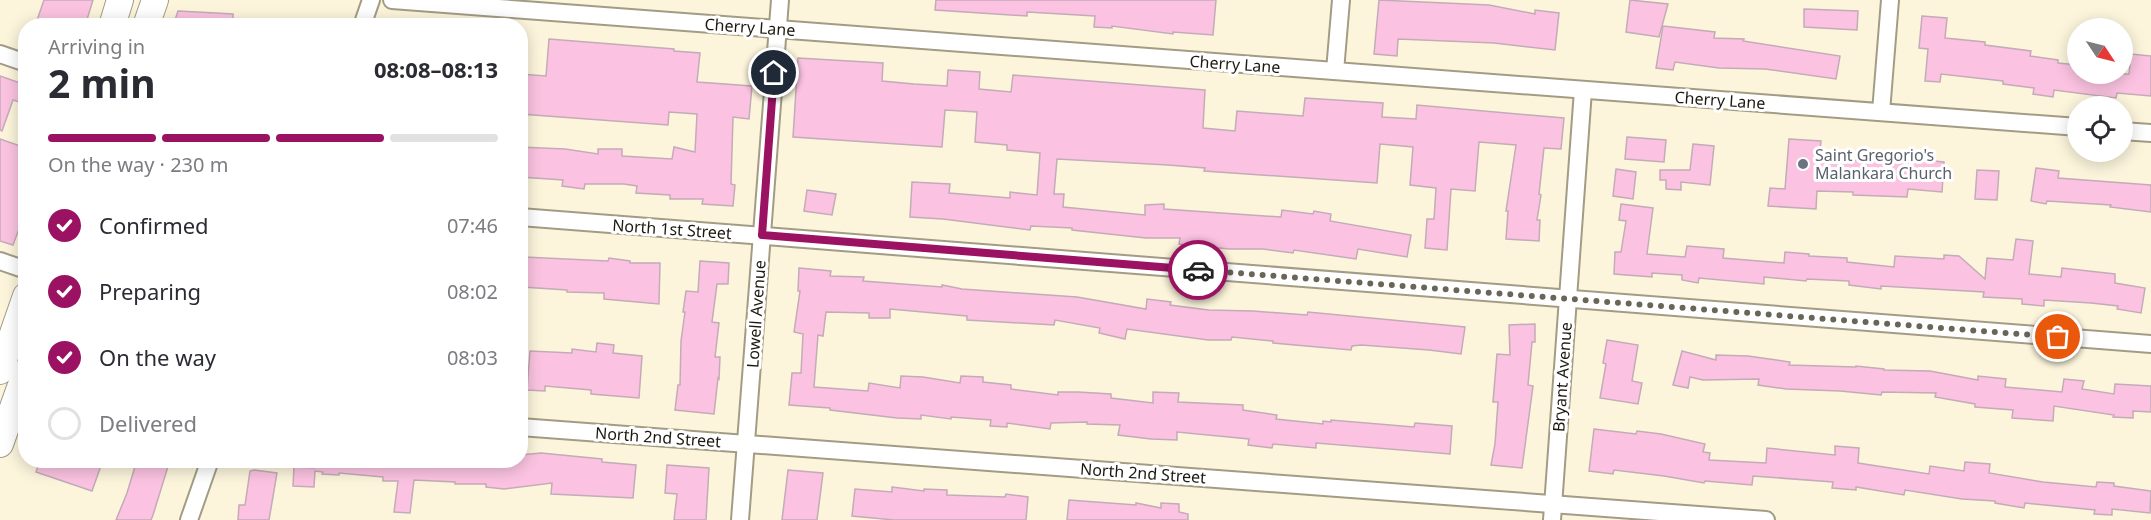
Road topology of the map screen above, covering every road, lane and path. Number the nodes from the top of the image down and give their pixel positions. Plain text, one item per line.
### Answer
1 (120, 0) edge
2 (155, 0) edge
3 (371, 0) edge
4 (392, 0) edge
5 (780, 0) edge
6 (1341, 0) edge
7 (1890, 0) edge
8 (114, 18) edge
9 (149, 18) edge
10 (365, 18) edge
11 (778, 29) junction
12 (0, 54) edge
13 (18, 60) edge
14 (1335, 71) junction
15 (1583, 90) junction
16 (1881, 112) junction
17 (2067, 126) edge
18 (2133, 132) edge
19 (2151, 133) edge
20 (528, 218) edge
21 (762, 235) junction
22 (0, 261) edge
23 (18, 267) edge
24 (1568, 299) junction
25 (18, 338) edge
26 (2151, 344) edge
27 (0, 371) edge
28 (18, 393) edge
29 (528, 428) edge
30 (0, 444) edge
31 (746, 444) junction
32 (207, 468) edge
33 (1552, 512) edge
34 (189, 520) edge
35 (740, 520) edge
36 (1766, 520) edge

1 - 8 main road
2 - 9 main road
3 - 10 street
4 - 11 street, Cherry Lane
5 - 11 street, Lowell Avenue
6 - 14 street
7 - 16 street
11 - 14 street, Cherry Lane
11 - 21 street, Lowell Avenue
12 - 13 street
14 - 15 street, Cherry Lane
15 - 16 street, Cherry Lane
15 - 24 street, Bryant Avenue
16 - 17 street, Cherry Lane
18 - 19 street
20 - 21 street, North 1st Street
21 - 24 street, North 1st Street
21 - 31 street, Lowell Avenue
22 - 23 street
24 - 26 street, North 1st Street
24 - 33 street, Bryant Avenue
25 - 27 main road
28 - 30 main road
29 - 31 street, North 2nd Street
31 - 33 street, North 2nd Street
31 - 35 street, Lowell Avenue
32 - 34 street
33 - 36 street, North 2nd Street

